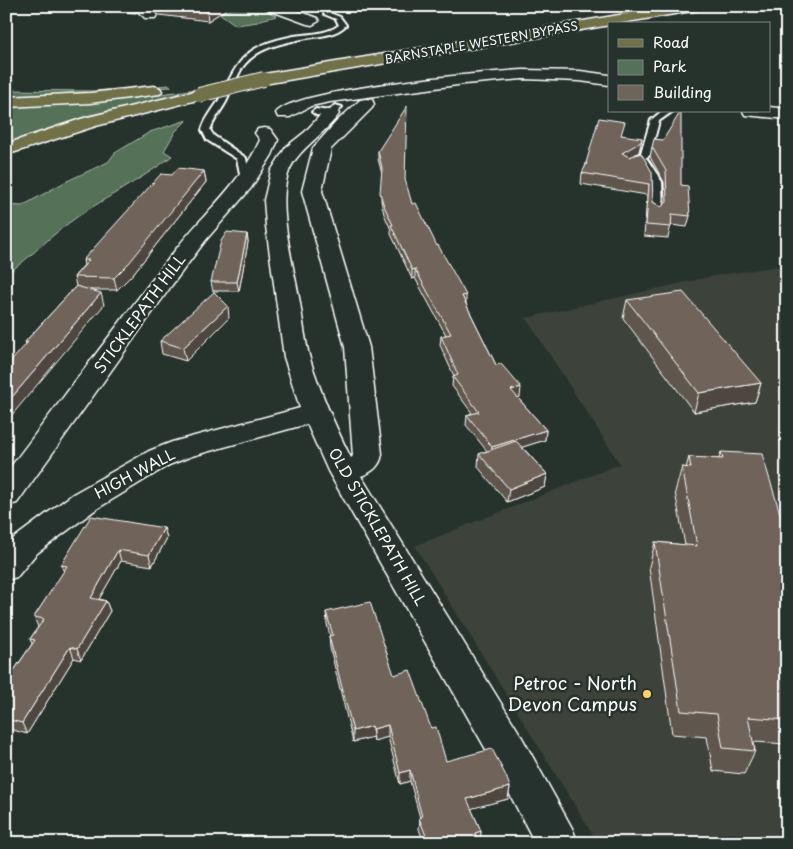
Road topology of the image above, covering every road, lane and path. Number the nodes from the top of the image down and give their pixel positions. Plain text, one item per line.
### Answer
1 (138, 6) edge
2 (271, 6) edge
3 (332, 6) edge
4 (698, 6) edge
5 (150, 15) dead end
6 (298, 17) junction
7 (281, 22) dead end
8 (312, 22) dead end
9 (608, 80) edge
10 (201, 90) junction
11 (6, 102) edge
12 (366, 104) dead end
13 (328, 111) dead end
14 (666, 112) edge
15 (763, 112) edge
16 (787, 114) edge
17 (6, 150) edge
18 (643, 156) junction
19 (627, 163) edge
20 (245, 181) junction
21 (658, 213) edge
22 (315, 413) junction
23 (343, 471) junction
24 (6, 495) edge
25 (6, 568) edge
26 (557, 843) edge

1 - 5 street
2 - 6 street
3 - 20 lane
4 - 10 main road, BARNSTAPLE WESTERN BYPASS, bridge
6 - 7 street
6 - 8 street
9 - 20 street, STICKLEPATH HILL
10 - 11 main road, BARNSTAPLE WESTERN BYPASS
10 - 17 main road, BARNSTAPLE WESTERN BYPASS
12 - 23 street
13 - 22 street, OLD STICKLEPATH HILL
14 - 18 lane
15 - 16 street
18 - 19 lane
18 - 21 lane
20 - 24 street, STICKLEPATH HILL
22 - 23 street, OLD STICKLEPATH HILL
22 - 25 street, HIGH WALL
23 - 26 street, OLD STICKLEPATH HILL

